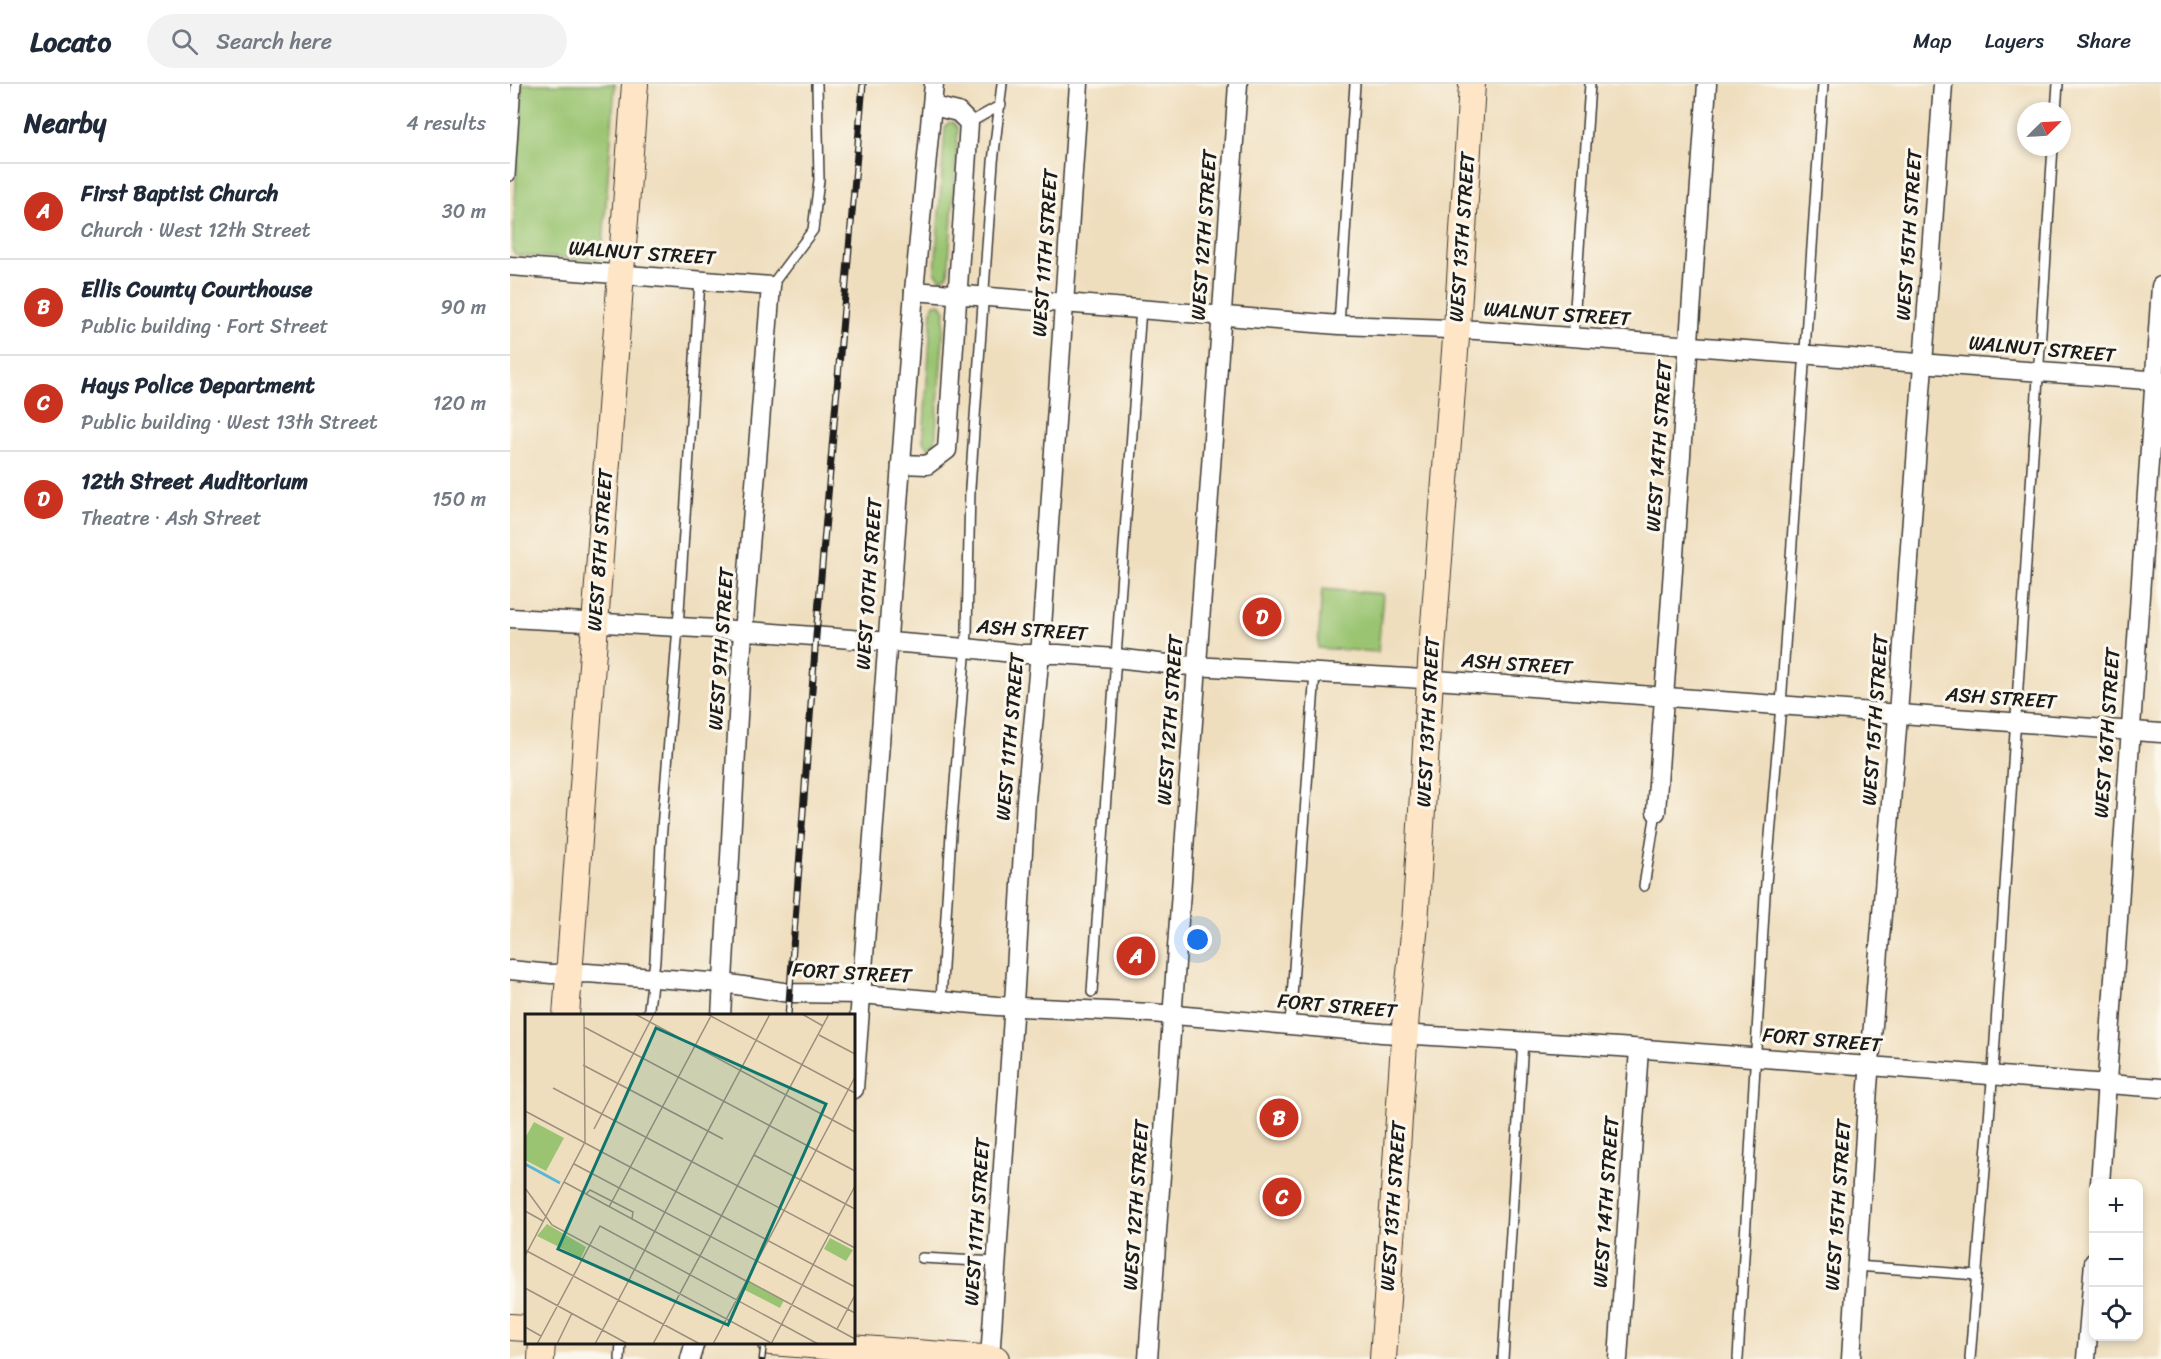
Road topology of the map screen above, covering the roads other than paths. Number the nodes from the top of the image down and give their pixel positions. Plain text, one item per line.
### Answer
1 (516, 84) edge
2 (635, 84) edge
3 (817, 84) edge
4 (934, 84) edge
5 (1002, 84) edge
6 (1079, 84) edge
7 (1238, 84) edge
8 (1355, 84) edge
9 (1472, 84) edge
10 (1590, 84) edge
11 (1707, 84) edge
12 (1823, 84) edge
13 (1943, 84) edge
14 (2058, 84) edge
15 (2057, 102) edge
16 (1000, 105) junction
17 (933, 106) junction
18 (969, 123) junction
19 (2053, 156) edge
20 (510, 176) edge
21 (510, 266) edge
22 (621, 274) junction
23 (700, 280) junction
24 (771, 286) junction
25 (2161, 286) edge
26 (914, 291) junction
27 (957, 295) junction
28 (984, 298) junction
29 (1065, 302) junction
30 (1141, 308) junction
31 (1221, 315) junction
32 (1339, 325) junction
33 (1456, 330) junction
34 (1573, 338) junction
35 (1689, 346) junction
36 (1805, 355) junction
37 (1923, 363) junction
38 (2039, 371) junction
39 (2158, 381) edge
40 (901, 464) junction
41 (510, 618) edge
42 (595, 622) junction
43 (678, 627) junction
44 (744, 630) junction
45 (887, 641) junction
46 (966, 648) junction
47 (1040, 655) junction
48 (1116, 658) junction
49 (1197, 666) junction
50 (1315, 672) junction
51 (1431, 680) junction
52 (1664, 697) junction
53 (1781, 705) junction
54 (1898, 713) junction
55 (2016, 722) junction
56 (2129, 730) junction
57 (2161, 733) edge
58 (1656, 812) joint
59 (1644, 886) dead end
60 (510, 970) edge
61 (569, 974) junction
62 (652, 978) junction
63 (723, 983) junction
64 (1092, 992) dead end
65 (861, 994) junction
66 (941, 1000) junction
67 (1014, 1007) junction
68 (566, 1014) edge
69 (648, 1014) edge
70 (721, 1014) edge
71 (1173, 1015) junction
72 (1290, 1025) junction
73 (1405, 1034) junction
74 (1523, 1041) junction
75 (1639, 1049) junction
76 (1756, 1057) junction
77 (1870, 1067) junction
78 (1993, 1074) junction
79 (855, 1075) edge
80 (2107, 1085) junction
81 (2161, 1088) edge
82 (2100, 1179) edge
83 (922, 1258) dead end
84 (996, 1262) junction
85 (1857, 1266) junction
86 (1977, 1275) junction
87 (2092, 1287) edge
88 (510, 1327) edge
89 (525, 1328) edge
90 (542, 1344) edge
91 (621, 1344) edge
92 (694, 1344) edge
93 (789, 1344) edge
94 (838, 1349) edge
95 (914, 1356) edge
96 (541, 1359) edge
97 (620, 1359) edge
98 (690, 1359) edge
99 (990, 1359) edge
100 (996, 1359) edge
101 (1148, 1359) edge
102 (1383, 1359) edge
103 (1503, 1359) edge
104 (1618, 1359) edge
105 (1738, 1359) edge
106 (1851, 1359) edge
107 (1970, 1359) edge
108 (2086, 1359) edge

1 - 20 lane
2 - 22 street, WEST 8TH STREET
3 - 24 lane
4 - 17 street, WEST 10TH STREET
5 - 16 lane
6 - 29 street, WEST 11TH STREET
7 - 31 street, WEST 12TH STREET
8 - 32 lane
9 - 33 street, WEST 13TH STREET
10 - 34 lane
11 - 35 street, WEST 14TH STREET
12 - 36 lane
13 - 37 street, WEST 15TH STREET
14 - 15 lane
16 - 18 lane
16 - 28 lane
17 - 18 street
17 - 26 street, WEST 10TH STREET
18 - 27 street
19 - 38 lane
21 - 22 street, WALNUT STREET
22 - 23 street, WALNUT STREET
22 - 42 street, WEST 8TH STREET
23 - 24 street, WALNUT STREET
23 - 43 lane
24 - 44 street, WEST 9TH STREET
25 - 39 street, WEST 16TH STREET
26 - 27 street, WALNUT STREET
26 - 40 street, WEST 10TH STREET
27 - 28 street, WALNUT STREET
27 - 40 street
28 - 29 street, WALNUT STREET
28 - 46 lane
29 - 30 street, WALNUT STREET
29 - 47 street, WEST 11TH STREET
30 - 31 street, WALNUT STREET
30 - 48 lane
31 - 32 street, WALNUT STREET
31 - 49 street, WEST 12TH STREET
32 - 33 street, WALNUT STREET
33 - 34 street, WALNUT STREET
33 - 51 street, WEST 13TH STREET
34 - 35 street, WALNUT STREET
35 - 36 street, WALNUT STREET
35 - 52 street, WEST 14TH STREET
36 - 37 street, WALNUT STREET
36 - 53 lane
37 - 38 street, WALNUT STREET
37 - 54 street, WEST 15TH STREET
38 - 39 street, WALNUT STREET
38 - 55 lane
39 - 56 street, WEST 16TH STREET
40 - 45 street, WEST 10TH STREET
41 - 42 street, ASH STREET
42 - 43 street, ASH STREET
42 - 61 street, WEST 8TH STREET
43 - 44 street, ASH STREET
43 - 62 lane
44 - 45 street, ASH STREET
44 - 63 street, WEST 9TH STREET
45 - 46 street, ASH STREET
45 - 65 street, WEST 10TH STREET
46 - 47 street, ASH STREET
46 - 66 lane
47 - 48 street, ASH STREET
47 - 67 street, WEST 11TH STREET
48 - 49 street, ASH STREET
48 - 64 lane
49 - 50 street, ASH STREET
49 - 71 street, WEST 12TH STREET
50 - 51 street, ASH STREET
50 - 72 lane
51 - 52 street, ASH STREET
51 - 73 street, WEST 13TH STREET
52 - 53 street, ASH STREET
52 - 58 street, WEST 14TH STREET
53 - 54 street, ASH STREET
53 - 76 lane
54 - 55 street, ASH STREET
54 - 77 street, WEST 15TH STREET
55 - 56 street, ASH STREET
55 - 78 lane
56 - 57 street, ASH STREET
56 - 80 street, WEST 16TH STREET
58 - 59 lane
60 - 61 street, FORT STREET
61 - 62 street, FORT STREET
61 - 68 street, WEST 8TH STREET
62 - 63 street, FORT STREET
62 - 69 lane
63 - 65 street, FORT STREET
63 - 70 street, WEST 9TH STREET
65 - 66 street, FORT STREET
65 - 79 street, WEST 10TH STREET
66 - 67 street, FORT STREET
67 - 71 street, FORT STREET
67 - 84 street, WEST 11TH STREET
71 - 72 street, FORT STREET
71 - 101 street, WEST 12TH STREET
72 - 73 street, FORT STREET
73 - 74 street, FORT STREET
73 - 102 street, WEST 13TH STREET
74 - 75 street, FORT STREET
74 - 103 lane
75 - 76 street, FORT STREET
75 - 104 street, WEST 14TH STREET
76 - 77 street, FORT STREET
76 - 105 lane
77 - 78 street, FORT STREET
77 - 85 street, WEST 15TH STREET
78 - 80 street, FORT STREET
78 - 86 lane
80 - 81 street, FORT STREET
80 - 82 street, WEST 16TH STREET
83 - 84 lane
84 - 99 street, WEST 11TH STREET
85 - 86 lane
85 - 106 street, WEST 15TH STREET
86 - 107 lane
87 - 108 street
88 - 89 street
90 - 96 street
91 - 97 lane
92 - 98 street
93 - 94 street
94 - 95 street
95 - 99 street
99 - 100 street

